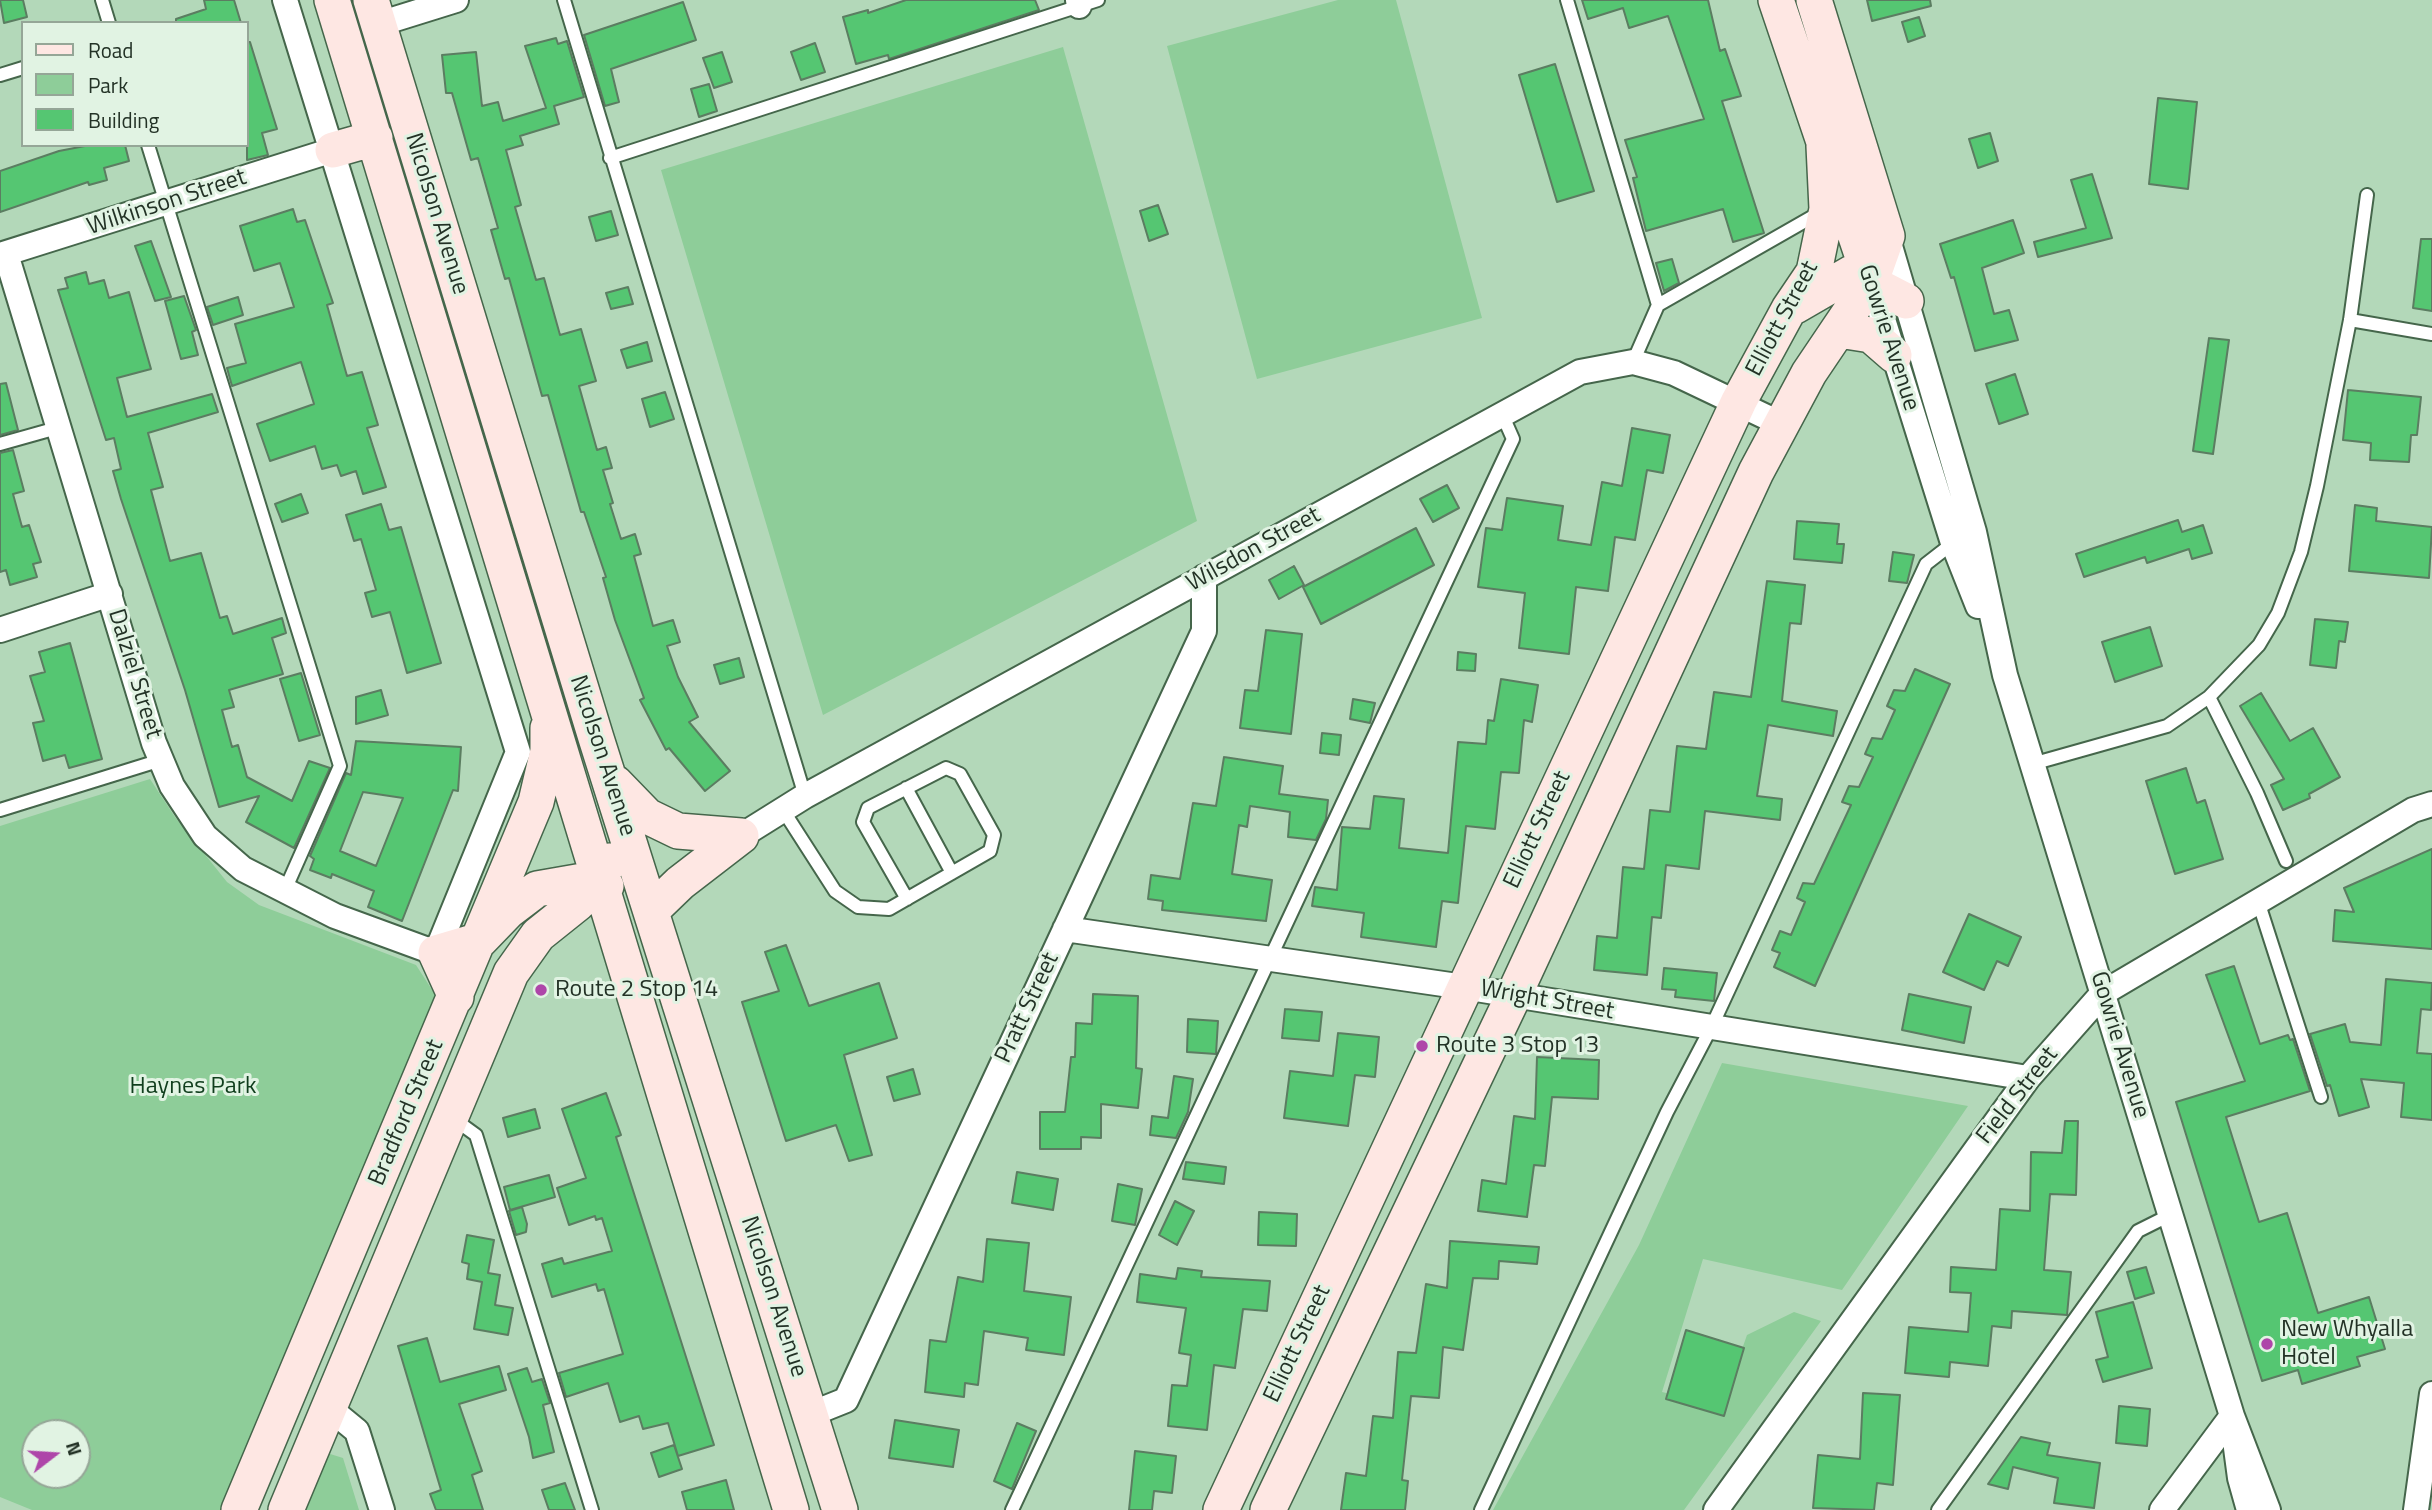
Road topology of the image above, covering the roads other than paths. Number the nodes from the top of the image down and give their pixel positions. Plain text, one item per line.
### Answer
1 (102, 0) edge
2 (285, 0) edge
3 (332, 0) edge
4 (456, 0) edge
5 (564, 0) edge
6 (1567, 0) edge
7 (1776, 0) edge
8 (1814, 0) edge
9 (1085, 2) edge
10 (375, 12) edge
11 (108, 21) edge
12 (21, 69) edge
13 (0, 75) edge
14 (375, 138) junction
15 (1824, 146) junction
16 (149, 147) edge
17 (333, 150) junction
18 (610, 159) junction
19 (2367, 195) dead end
20 (166, 204) junction
21 (1827, 209) junction
22 (1887, 236) junction
23 (3, 255) edge
24 (1871, 281) junction
25 (1906, 301) junction
26 (1658, 305) junction
27 (1789, 309) junction
28 (2350, 320) junction
29 (1839, 330) junction
30 (2432, 334) edge
31 (472, 336) junction
32 (439, 346) junction
33 (1894, 355) junction
34 (1633, 362) junction
35 (1739, 401) junction
36 (1502, 414) junction
37 (1782, 424) junction
38 (57, 428) junction
39 (0, 444) edge
40 (1953, 542) junction
41 (1204, 577) junction
42 (110, 594) junction
43 (0, 630) edge
44 (2005, 675) junction
45 (2209, 697) junction
46 (549, 708) junction
47 (596, 738) junction
48 (161, 760) junction
49 (2032, 764) junction
50 (608, 776) junction
51 (906, 788) junction
52 (805, 796) junction
53 (2432, 804) edge
54 (0, 810) edge
55 (783, 810) junction
56 (741, 836) junction
57 (2286, 860) dead end
58 (952, 873) junction
59 (600, 878) junction
60 (285, 890) junction
61 (907, 899) junction
62 (2258, 901) junction
63 (652, 910) junction
64 (563, 915) junction
65 (1065, 929) junction
66 (480, 940) junction
67 (622, 951) junction
68 (436, 953) junction
69 (665, 956) junction
70 (1269, 959) junction
71 (1464, 987) junction
72 (2103, 993) junction
73 (456, 997) junction
74 (1513, 997) junction
75 (1711, 1028) junction
76 (2028, 1078) junction
77 (2321, 1097) dead end
78 (451, 1117) junction
79 (747, 1215) junction
80 (2170, 1215) junction
81 (706, 1228) junction
82 (2432, 1394) edge
83 (328, 1408) junction
84 (811, 1414) junction
85 (2232, 1416) junction
86 (2421, 1504) edge
87 (239, 1510) edge
88 (286, 1510) edge
89 (382, 1510) edge
90 (592, 1510) edge
91 (791, 1510) edge
92 (841, 1510) edge
93 (1012, 1510) edge
94 (1221, 1510) edge
95 (1268, 1510) edge
96 (1481, 1510) edge
97 (1716, 1510) edge
98 (1938, 1510) edge
99 (2162, 1510) edge
100 (2249, 1510) edge
101 (2268, 1510) edge

1 - 11 lane
2 - 17 street
3 - 14 street, Nicolson Avenue
4 - 10 street
5 - 18 lane
6 - 26 lane
7 - 15 street, Gowrie Avenue
8 - 22 street, Gowrie Avenue
9 - 18 lane
10 - 31 street, Nicolson Avenue
12 - 13 lane
14 - 17 street
14 - 32 street, Nicolson Avenue
15 - 21 street, Elliott Street
15 - 24 street, Gowrie Avenue
16 - 20 lane
17 - 20 street, Wilkinson Street
17 - 68 street
18 - 52 lane
19 - 28 lane
20 - 23 street, Wilkinson Street
20 - 60 lane
21 - 26 lane
21 - 27 street, Elliott Street
22 - 24 street, Elliott Street
22 - 25 street, Gowrie Avenue
23 - 38 street, Dalziel Street
24 - 25 street
24 - 27 street
24 - 29 street, Elliott Street
24 - 33 street, Gowrie Avenue
25 - 44 street, Gowrie Avenue
26 - 34 lane
27 - 35 street, Elliott Street
28 - 30 lane
28 - 45 lane
29 - 33 street
29 - 37 street, Elliott Street
31 - 32 street
31 - 47 street, Nicolson Avenue
32 - 46 street, Nicolson Avenue
33 - 40 street, Gowrie Avenue
34 - 35 street, Wilsdon Street
34 - 36 street, Wilsdon Street
35 - 37 street, Wilsdon Street
35 - 71 street, Elliott Street
36 - 41 street, Wilsdon Street
36 - 70 lane
37 - 74 street, Elliott Street
38 - 39 lane
38 - 42 street, Dalziel Street
40 - 44 street, Gowrie Avenue
40 - 75 lane
41 - 52 street, Wilsdon Street
41 - 65 street, Pratt Street
42 - 43 street
42 - 48 street, Dalziel Street
44 - 49 street, Gowrie Avenue
45 - 49 lane
45 - 57 lane
46 - 59 street, Nicolson Avenue
46 - 66 street, Bradford Street
47 - 50 street, Nicolson Avenue
47 - 59 street
48 - 54 lane
48 - 60 street, Dalziel Street
49 - 72 street, Gowrie Avenue
50 - 56 street
50 - 63 street, Nicolson Avenue
51 - 58 lane
51 - 58 lane
51 - 61 lane
52 - 55 street, Wilsdon Street
53 - 62 street, Field Street
55 - 56 street, Wilsdon Street
55 - 61 lane
56 - 63 street
58 - 61 lane
59 - 64 street, Bradford Street
59 - 66 street
59 - 67 street, Nicolson Avenue
59 - 69 street
60 - 68 street, Dalziel Street
62 - 72 street, Field Street
62 - 77 lane
63 - 69 street, Nicolson Avenue
64 - 67 street
64 - 78 street, Bradford Street
65 - 70 street, Wright Street
65 - 84 street, Pratt Street
66 - 68 street
66 - 73 street, Bradford Street
67 - 81 street, Nicolson Avenue
68 - 73 street
69 - 79 street, Nicolson Avenue
70 - 71 street, Wright Street
70 - 93 lane
71 - 74 street, Wright Street
71 - 94 street, Elliott Street
72 - 76 street, Field Street
72 - 80 street, Gowrie Avenue
73 - 87 street, Bradford Street
74 - 75 street, Wright Street
74 - 95 street, Elliott Street
75 - 76 street, Wright Street
75 - 96 lane
76 - 97 street, Field Street
78 - 83 street, Bradford Street
78 - 90 lane
79 - 81 street
79 - 84 street, Nicolson Avenue
80 - 85 street, Gowrie Avenue
80 - 98 lane
81 - 91 street, Nicolson Avenue
82 - 86 street
83 - 88 street, Bradford Street
83 - 89 street
84 - 92 street, Nicolson Avenue
85 - 99 street
85 - 100 street, Gowrie Avenue
85 - 101 street, Gowrie Avenue

